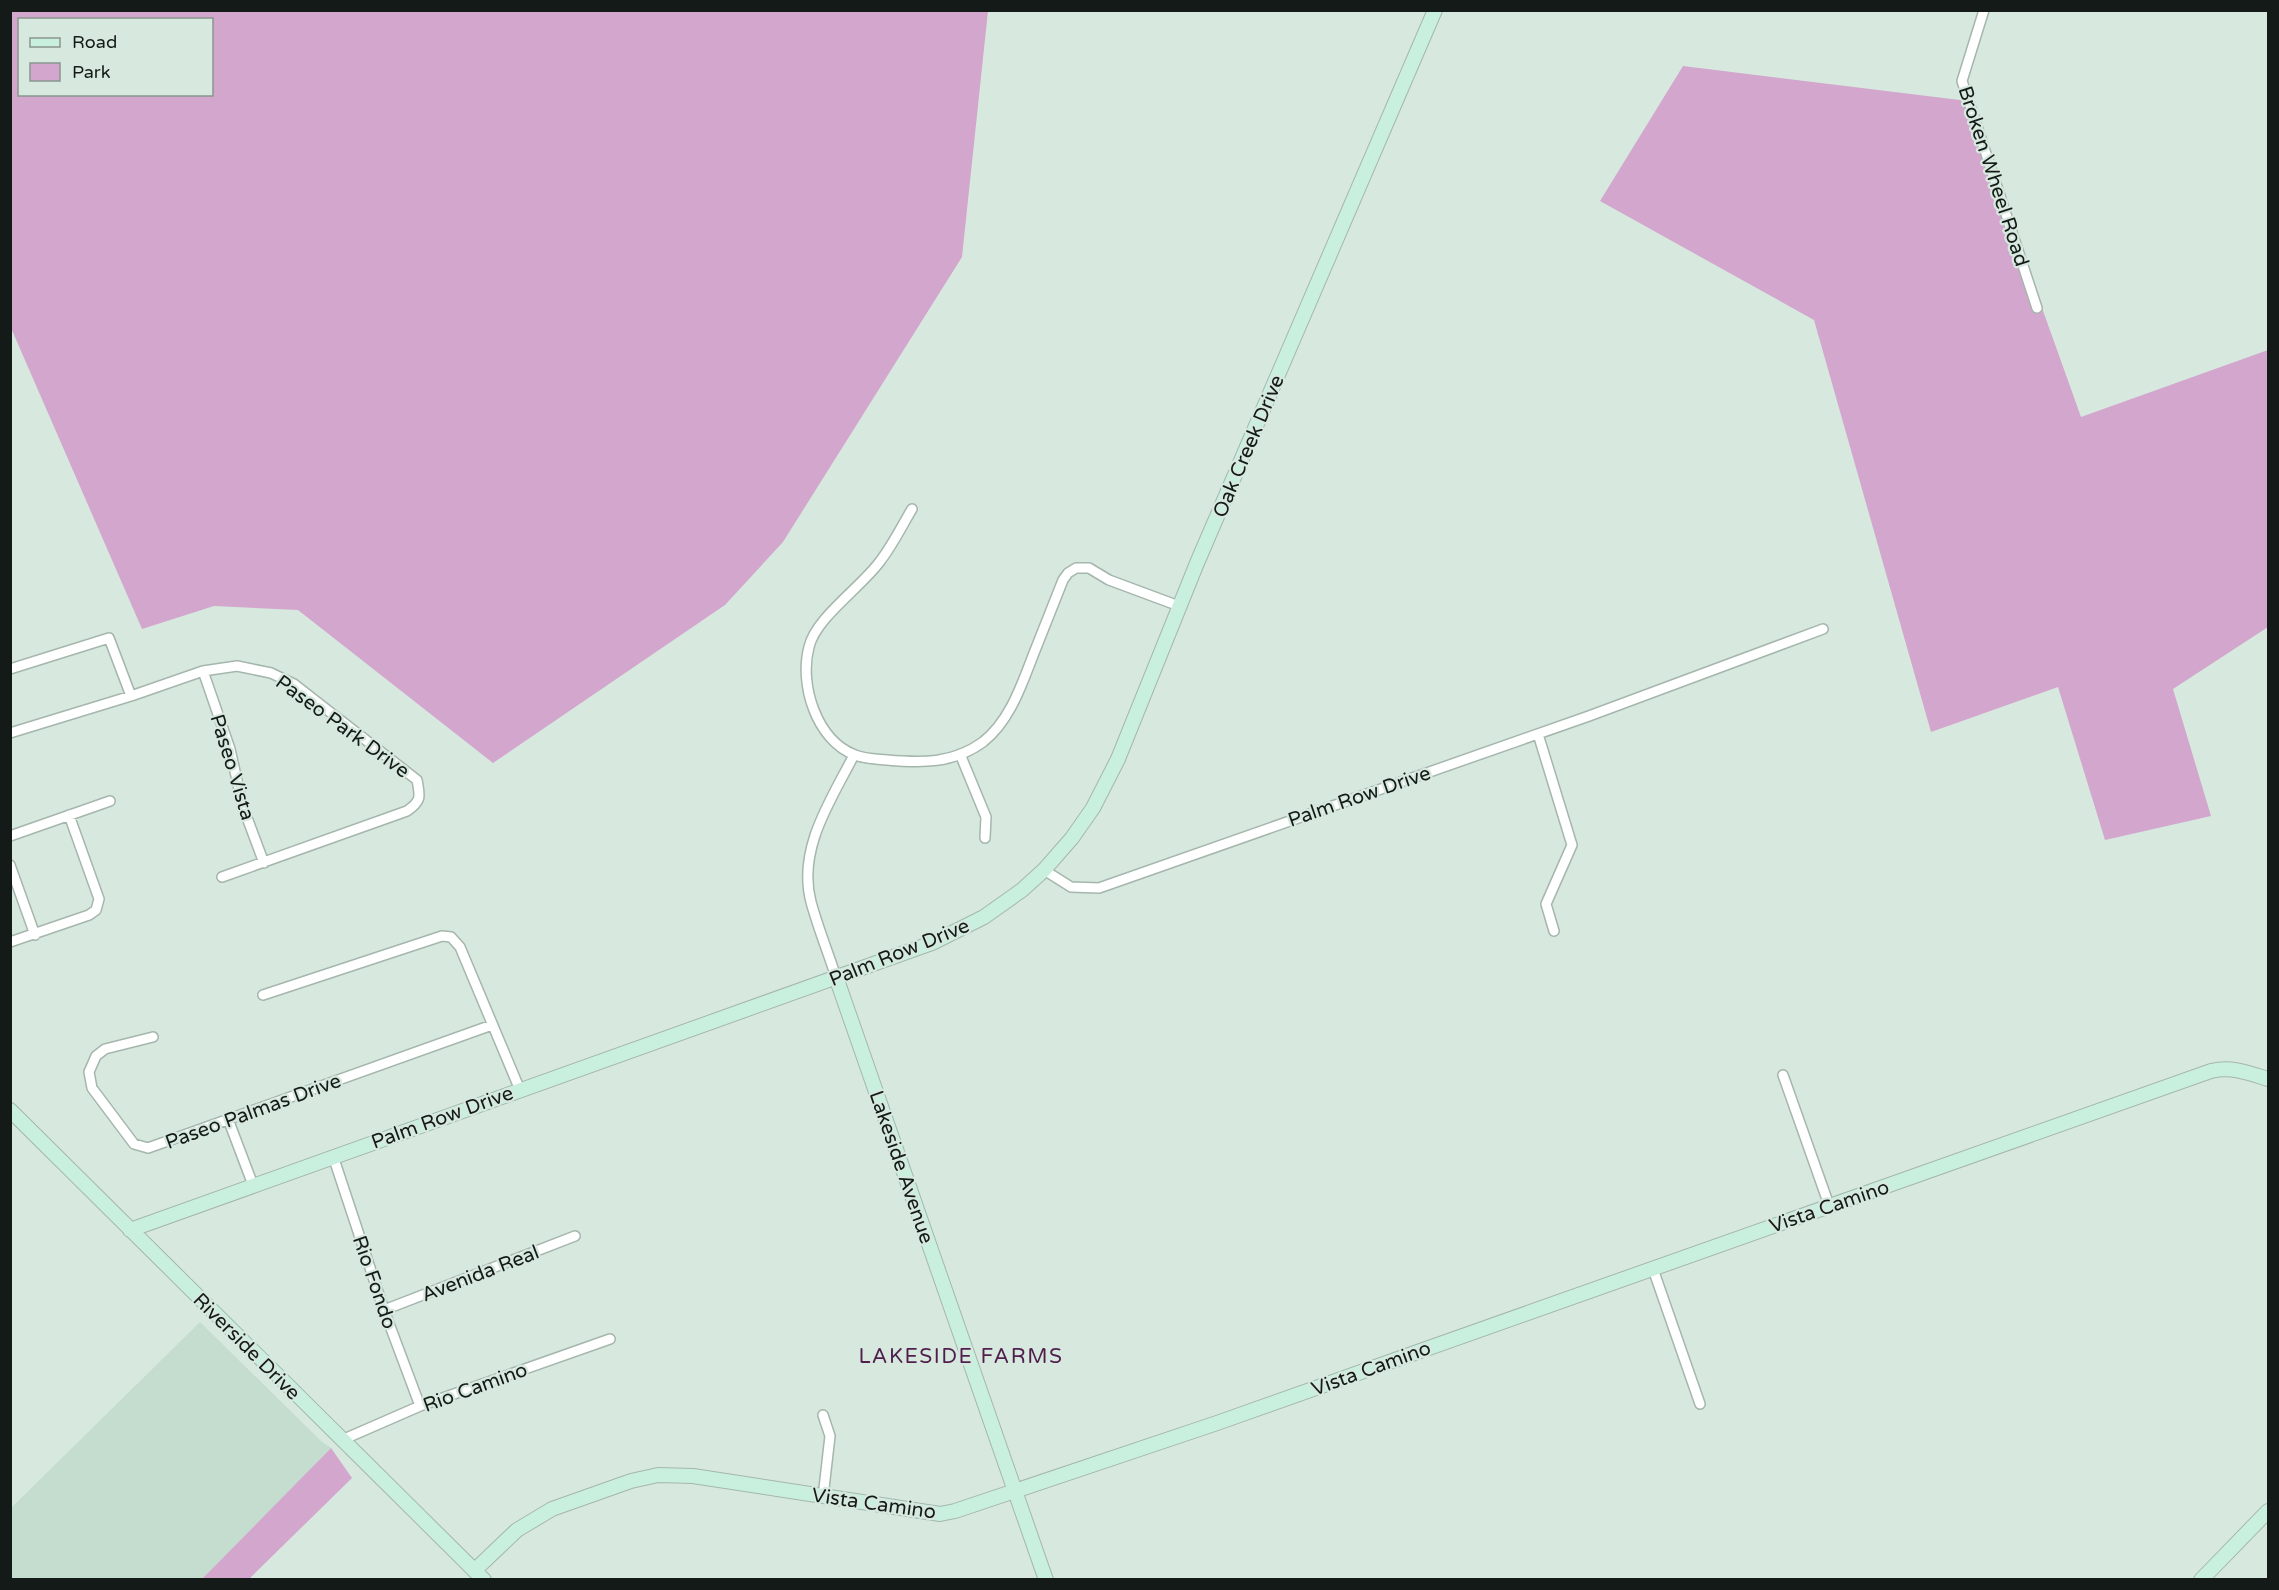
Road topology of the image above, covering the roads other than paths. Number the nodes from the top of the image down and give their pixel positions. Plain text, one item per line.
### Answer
1 (1435, 10) edge
2 (1984, 10) edge
3 (2037, 308) dead end
4 (912, 509) dead end
5 (1179, 606) junction
6 (1823, 629) dead end
7 (10, 669) edge
8 (203, 672) junction
9 (131, 696) junction
10 (10, 733) edge
11 (1538, 734) junction
12 (960, 754) junction
13 (854, 755) junction
14 (110, 801) dead end
15 (69, 815) junction
16 (10, 836) edge
17 (986, 838) dead end
18 (264, 863) junction
19 (10, 865) edge
20 (1044, 870) junction
21 (222, 877) dead end
22 (1554, 931) dead end
23 (35, 935) junction
24 (10, 942) edge
25 (837, 977) junction
26 (263, 995) dead end
27 (492, 1025) junction
28 (153, 1037) dead end
29 (1783, 1075) dead end
30 (2268, 1079) edge
31 (520, 1089) junction
32 (10, 1110) edge
33 (228, 1119) junction
34 (333, 1156) junction
35 (252, 1185) junction
36 (1829, 1205) junction
37 (130, 1230) junction
38 (575, 1236) dead end
39 (1653, 1269) junction
40 (384, 1310) junction
41 (610, 1339) dead end
42 (1701, 1404) dead end
43 (420, 1406) junction
44 (823, 1415) dead end
45 (342, 1440) junction
46 (1016, 1491) junction
47 (823, 1497) junction
48 (2268, 1511) edge
49 (479, 1575) edge
50 (1046, 1580) edge
51 (2201, 1580) edge

1 - 5 street, Oak Creek Drive
2 - 3 street, Broken Wheel Road
4 - 13 street
5 - 12 street
5 - 20 street, Oak Creek Drive
6 - 11 street, Palm Row Drive
7 - 9 street
8 - 9 street, Paseo Park Drive
8 - 18 street, Paseo Vista
8 - 18 street, Paseo Park Drive
9 - 10 street, Paseo Park Drive
11 - 20 street, Palm Row Drive
11 - 22 street
12 - 13 street
12 - 17 street
13 - 25 street, Lakeside Avenue
14 - 15 street
15 - 16 street
15 - 23 street
18 - 21 street, Paseo Park Drive
19 - 23 street
20 - 25 street, Palm Row Drive
23 - 24 street
25 - 31 street, Palm Row Drive
25 - 46 street, Lakeside Avenue
26 - 27 street
27 - 31 street
27 - 33 street, Paseo Palmas Drive
28 - 33 street, Paseo Palmas Drive
29 - 36 street
30 - 36 street, Vista Camino
31 - 34 street, Palm Row Drive
32 - 37 street, Riverside Drive
33 - 35 street
34 - 35 street, Palm Row Drive
34 - 40 street, Rio Fondo
35 - 37 street, Palm Row Drive
36 - 39 street, Vista Camino
37 - 45 street, Riverside Drive
38 - 40 street, Avenida Real
39 - 42 street
39 - 46 street, Vista Camino
40 - 43 street, Rio Fondo
41 - 43 street, Rio Camino
43 - 45 street, Rio Camino
44 - 47 street
45 - 49 street, Riverside Drive
46 - 47 street, Vista Camino
46 - 50 street, Lakeside Avenue
47 - 49 street, Vista Camino
48 - 51 street

